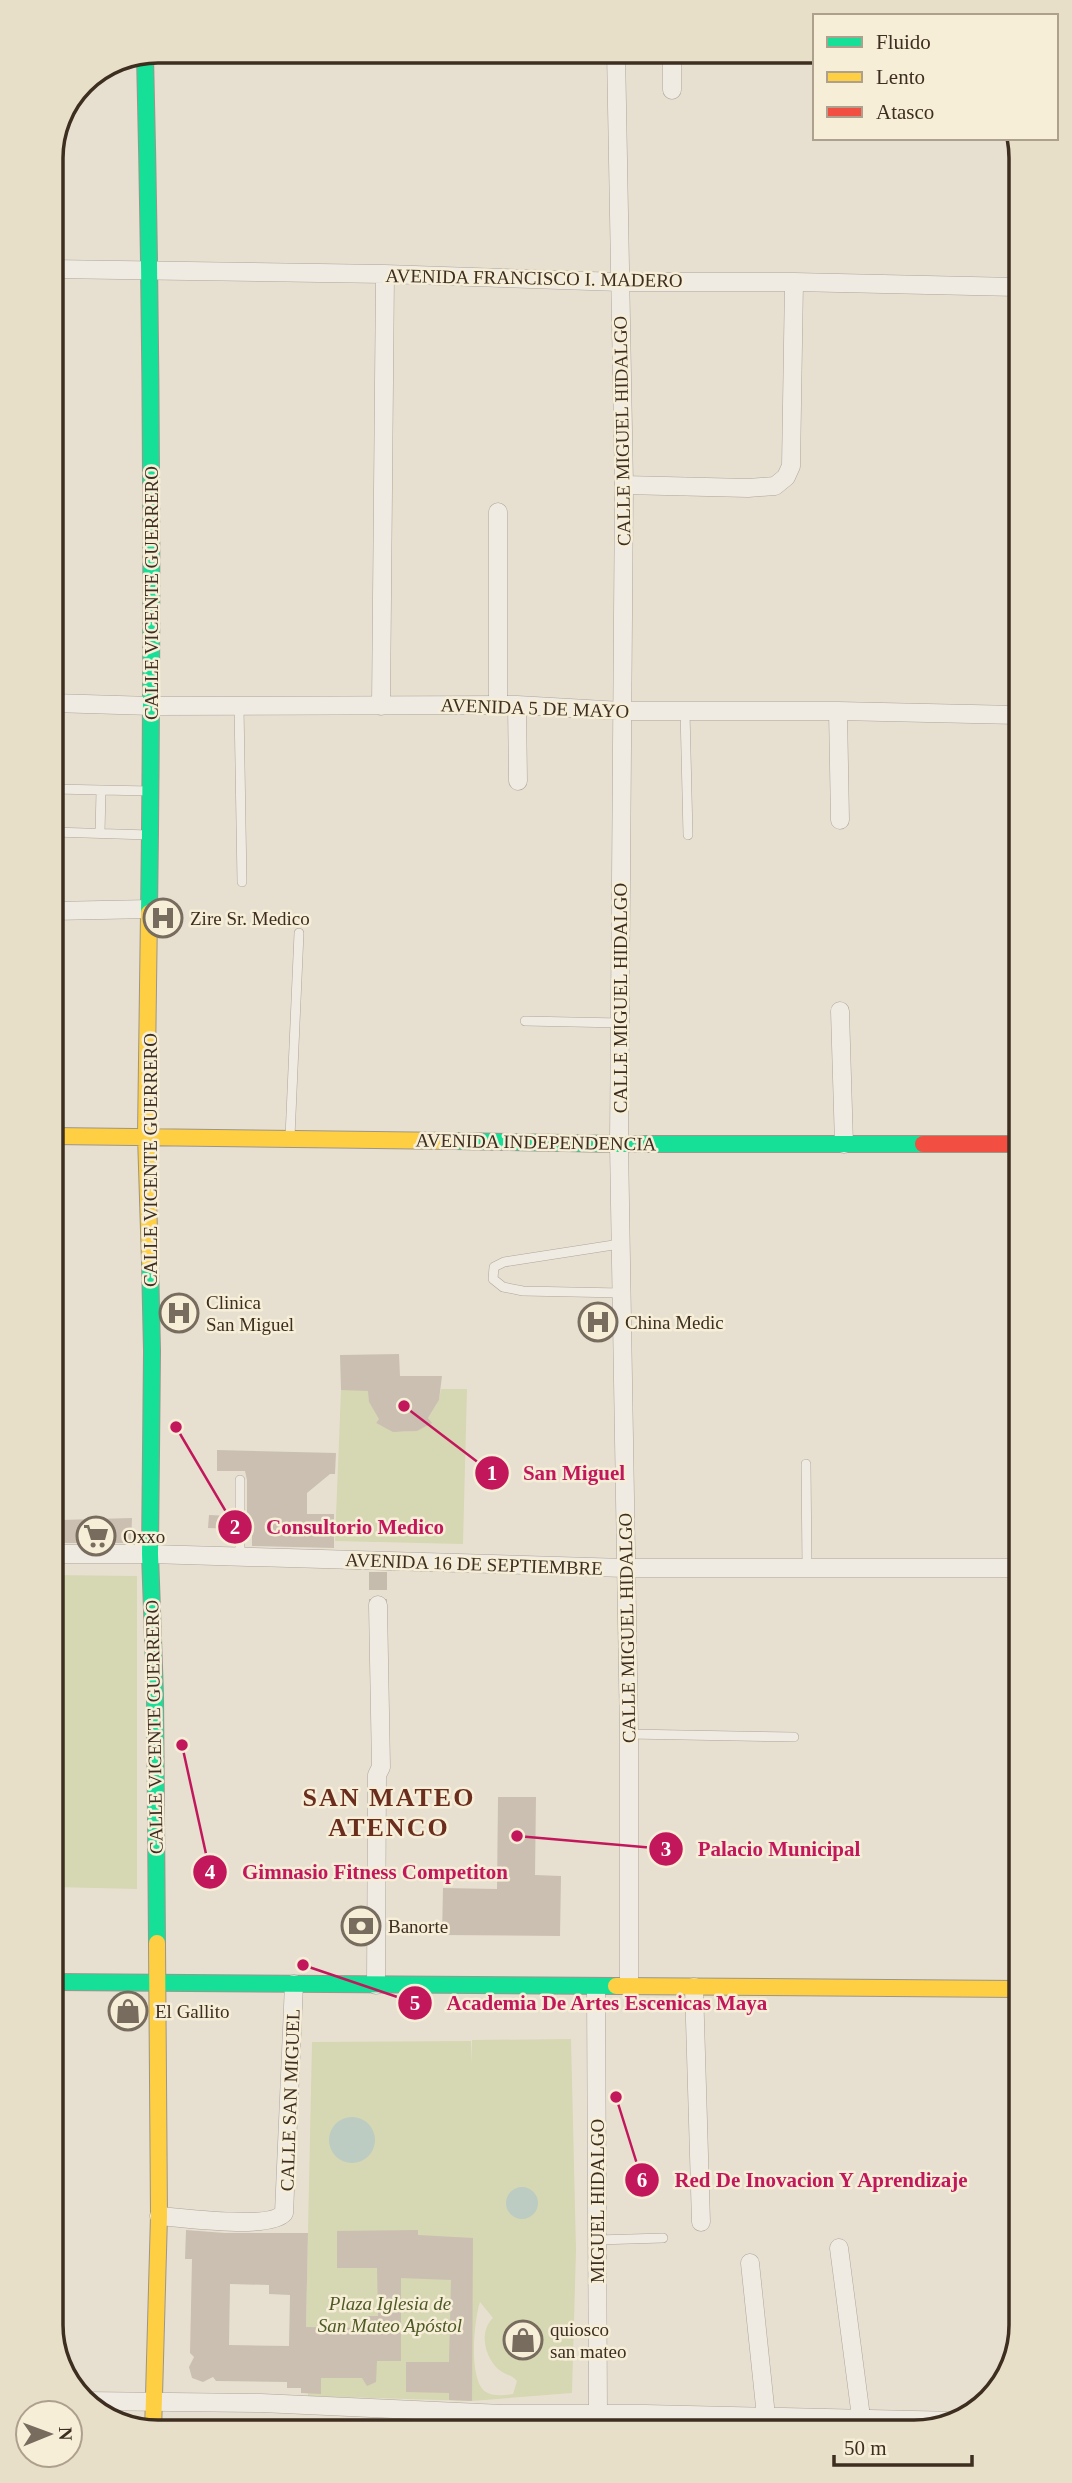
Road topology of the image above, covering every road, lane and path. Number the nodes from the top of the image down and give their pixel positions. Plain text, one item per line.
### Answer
1 (616, 63) edge
2 (672, 63) edge
3 (145, 64) edge
4 (672, 90) dead end
5 (63, 269) edge
6 (150, 272) junction
7 (385, 274) junction
8 (620, 282) junction
9 (794, 282) junction
10 (1009, 287) edge
11 (624, 485) junction
12 (498, 512) dead end
13 (63, 703) edge
14 (498, 705) junction
15 (517, 705) junction
16 (152, 706) junction
17 (239, 706) junction
18 (381, 706) junction
19 (622, 711) junction
20 (685, 711) junction
21 (838, 711) junction
22 (1009, 715) edge
23 (518, 781) dead end
24 (63, 789) edge
25 (101, 790) junction
26 (151, 790) junction
27 (840, 820) dead end
28 (63, 832) edge
29 (100, 833) junction
30 (150, 835) junction
31 (688, 835) dead end
32 (242, 882) dead end
33 (150, 909) junction
34 (63, 911) edge
35 (299, 933) dead end
36 (840, 1012) dead end
37 (526, 1021) dead end
38 (620, 1023) junction
39 (63, 1136) edge
40 (146, 1136) junction
41 (290, 1138) junction
42 (619, 1144) junction
43 (844, 1144) junction
44 (1009, 1144) edge
45 (620, 1244) junction
46 (621, 1293) junction
47 (806, 1464) dead end
48 (240, 1480) dead end
49 (63, 1554) edge
50 (150, 1554) junction
51 (240, 1557) junction
52 (625, 1568) junction
53 (807, 1568) junction
54 (1009, 1568) edge
55 (378, 1605) tunnel mouth
56 (629, 1734) junction
57 (794, 1737) dead end
58 (63, 1982) edge
59 (156, 1982) junction
60 (294, 1984) junction
61 (376, 1985) junction
62 (596, 1987) junction
63 (629, 1987) junction
64 (694, 1987) junction
65 (1009, 1989) edge
66 (159, 2216) junction
67 (701, 2222) dead end
68 (663, 2238) dead end
69 (597, 2240) junction
70 (839, 2248) dead end
71 (750, 2263) dead end
72 (102, 2401) edge
73 (154, 2402) junction
74 (598, 2415) junction
75 (766, 2416) junction
76 (861, 2417) junction
77 (153, 2420) edge
78 (637, 2420) edge
79 (669, 2420) edge
80 (877, 2420) edge

1 - 8 street, CALLE MIGUEL HIDALGO
2 - 4 street
3 - 6 street, CALLE VICENTE GUERRERO
5 - 6 street, AVENIDA FRANCISCO I. MADERO
6 - 7 street, AVENIDA FRANCISCO I. MADERO
6 - 16 street, CALLE VICENTE GUERRERO
7 - 8 street, AVENIDA FRANCISCO I. MADERO
7 - 18 street
8 - 9 street, AVENIDA FRANCISCO I. MADERO
8 - 11 street, CALLE MIGUEL HIDALGO
9 - 10 street, AVENIDA FRANCISCO I. MADERO
9 - 11 street
11 - 19 street, CALLE MIGUEL HIDALGO
12 - 14 street
13 - 16 street, AVENIDA 5 DE MAYO
14 - 15 street, AVENIDA 5 DE MAYO
14 - 18 street, AVENIDA 5 DE MAYO
15 - 19 street, AVENIDA 5 DE MAYO
15 - 23 street
16 - 17 street, AVENIDA 5 DE MAYO
16 - 26 street, CALLE VICENTE GUERRERO
17 - 18 street, AVENIDA 5 DE MAYO
17 - 32 lane
19 - 20 street, AVENIDA 5 DE MAYO
19 - 38 street, CALLE MIGUEL HIDALGO
20 - 21 street, AVENIDA 5 DE MAYO
20 - 31 lane
21 - 22 street, AVENIDA 5 DE MAYO
21 - 27 street
24 - 25 lane
25 - 26 lane
25 - 29 lane
26 - 30 street, CALLE VICENTE GUERRERO
28 - 29 lane
29 - 30 lane
30 - 33 street, CALLE VICENTE GUERRERO
33 - 34 street
33 - 40 street, CALLE VICENTE GUERRERO
35 - 41 lane
36 - 43 street
37 - 38 lane
38 - 42 street, CALLE MIGUEL HIDALGO
39 - 40 street, AVENIDA INDEPENDENCIA
40 - 41 street, AVENIDA INDEPENDENCIA
40 - 50 street, CALLE VICENTE GUERRERO
41 - 42 street, AVENIDA INDEPENDENCIA
42 - 43 street, AVENIDA INDEPENDENCIA
42 - 45 street, CALLE MIGUEL HIDALGO
43 - 44 street, AVENIDA INDEPENDENCIA
45 - 46 street, CALLE MIGUEL HIDALGO
45 - 46 lane
46 - 52 street, CALLE MIGUEL HIDALGO
47 - 53 lane
48 - 51 lane
49 - 50 street, AVENIDA 16 DE SEPTIEMBRE
50 - 51 street, AVENIDA 16 DE SEPTIEMBRE
50 - 59 street, CALLE VICENTE GUERRERO
51 - 52 street, AVENIDA 16 DE SEPTIEMBRE
52 - 53 street, AVENIDA 16 DE SEPTIEMBRE
52 - 56 street, CALLE MIGUEL HIDALGO
53 - 54 street, AVENIDA 16 DE SEPTIEMBRE
55 - 61 street
56 - 57 lane
56 - 63 street, CALLE MIGUEL HIDALGO
58 - 59 street
59 - 60 street
59 - 66 street, CALLE VICENTE GUERRERO
60 - 61 street
60 - 66 street, CALLE SAN MIGUEL
61 - 62 street
62 - 63 street
62 - 69 street, MIGUEL HIDALGO
63 - 64 street
64 - 65 street
64 - 67 street
66 - 73 street, CALLE VICENTE GUERRERO
68 - 69 lane
69 - 74 street, MIGUEL HIDALGO
70 - 76 street
71 - 75 street
72 - 73 street
73 - 74 street
73 - 77 street, CALLE VICENTE GUERRERO
74 - 78 street
75 - 76 street
75 - 79 street
76 - 80 street

